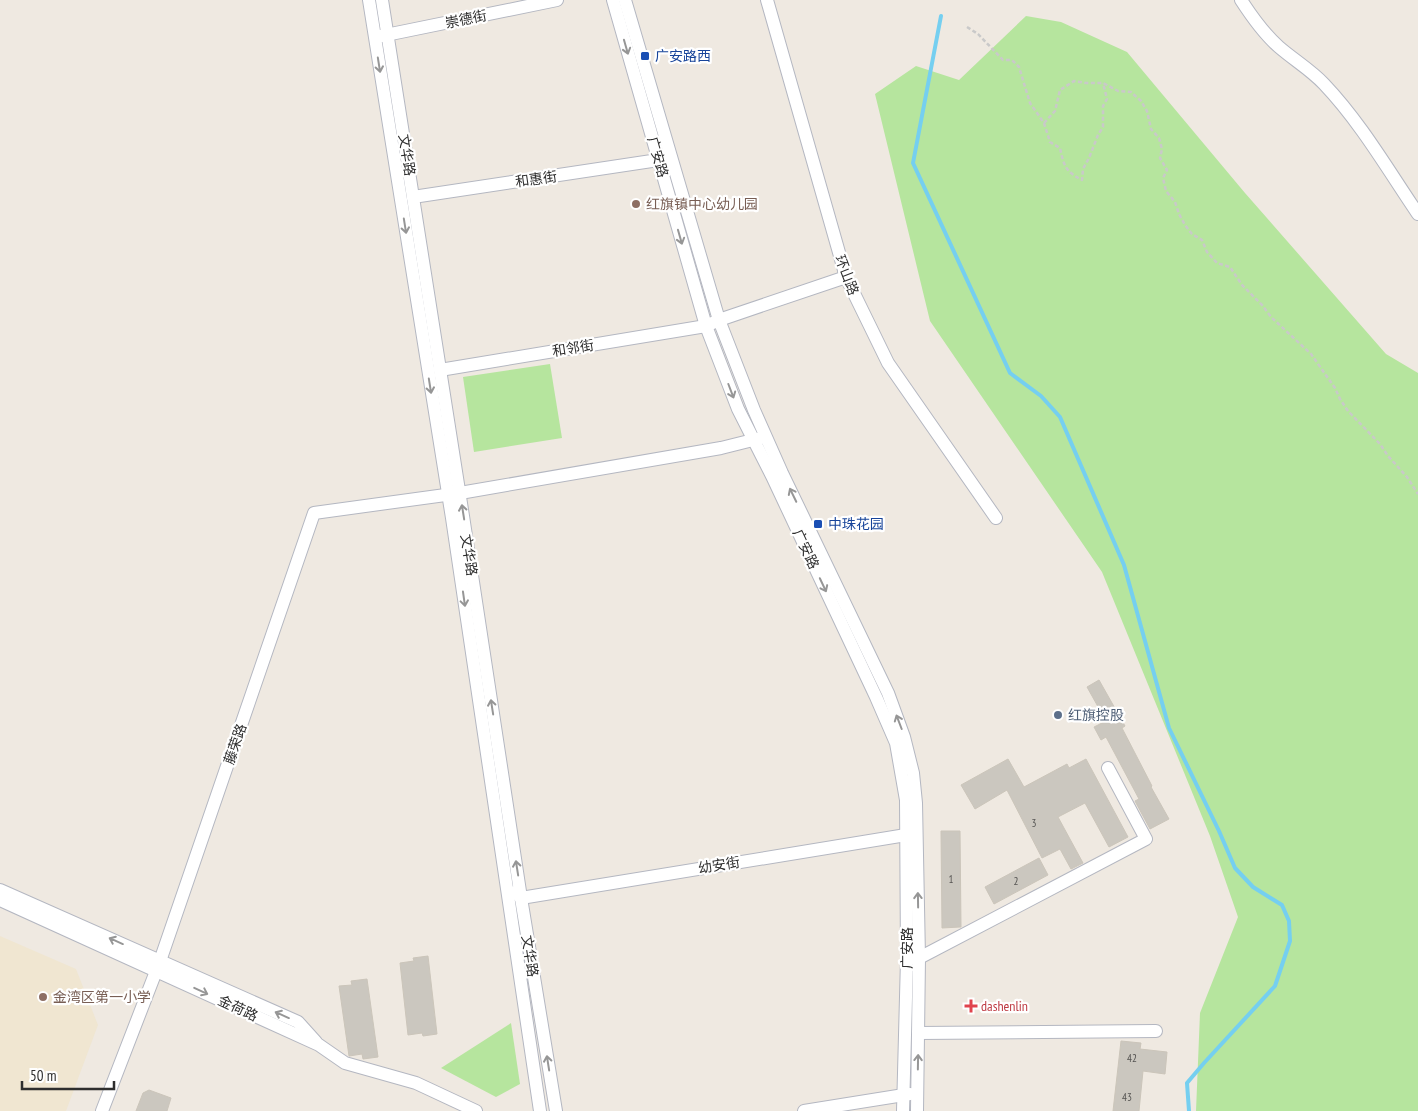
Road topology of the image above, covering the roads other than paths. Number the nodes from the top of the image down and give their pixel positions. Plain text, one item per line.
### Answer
1 (369, 0) edge
2 (382, 0) edge
3 (557, 0) edge
4 (613, 0) edge
5 (625, 0) edge
6 (767, 0) edge
7 (1241, 0) edge
8 (381, 36) junction
9 (665, 159) junction
10 (413, 197) junction
11 (1418, 214) edge
12 (846, 277) junction
13 (719, 320) junction
14 (706, 326) junction
15 (440, 370) junction
16 (760, 438) junction
17 (454, 494) junction
18 (996, 518) dead end
19 (1108, 768) dead end
20 (911, 834) junction
21 (506, 885) junction
22 (0, 890) edge
23 (521, 898) junction
24 (0, 900) edge
25 (913, 958) junction
26 (158, 966) junction
27 (1156, 1031) dead end
28 (918, 1033) junction
29 (917, 1092) junction
30 (903, 1095) junction
31 (102, 1111) edge
32 (476, 1111) edge
33 (540, 1111) edge
34 (556, 1111) edge
35 (804, 1111) edge
36 (903, 1111) edge
37 (917, 1111) edge

1 - 8 street, 文华路
2 - 8 street, 文华路
3 - 8 street, 崇德街
4 -> 9 street, 广安路
5 - 9 street, 广安路
6 - 12 street, 环山路
7 - 11 street
8 - 10 street, 文华路
8 -> 17 street, 文华路
9 - 10 street, 和惠街
9 - 13 street, 广安路
9 -> 14 street, 广安路
10 - 15 street, 文华路
12 - 13 street, 和邻街
12 - 18 street, 环山路
13 - 14 street, 和邻街
13 - 16 street, 广安路
14 - 15 street, 和邻街
14 -> 16 street, 广安路
15 - 17 street, 文华路
16 - 17 street
16 - 20 street, 广安路
17 -> 21 street, 文华路
23 -> 17 street, 文华路
17 - 26 street, 藤荣路
19 - 25 street
20 - 23 street, 幼安街
20 - 25 street, 广安路
21 - 23 street
21 - 33 street, 文华路
26 -> 22 street
34 -> 23 street, 文华路
24 - 26 street, 金荷路
25 - 28 street, 广安路
25 - 30 street, 广安路
26 - 31 street, 藤荣路
26 - 32 street, 金荷路
27 - 28 street
29 -> 28 street, 广安路
29 - 30 street
29 - 37 street, 广安路
30 - 35 street
30 - 36 street, 广安路

